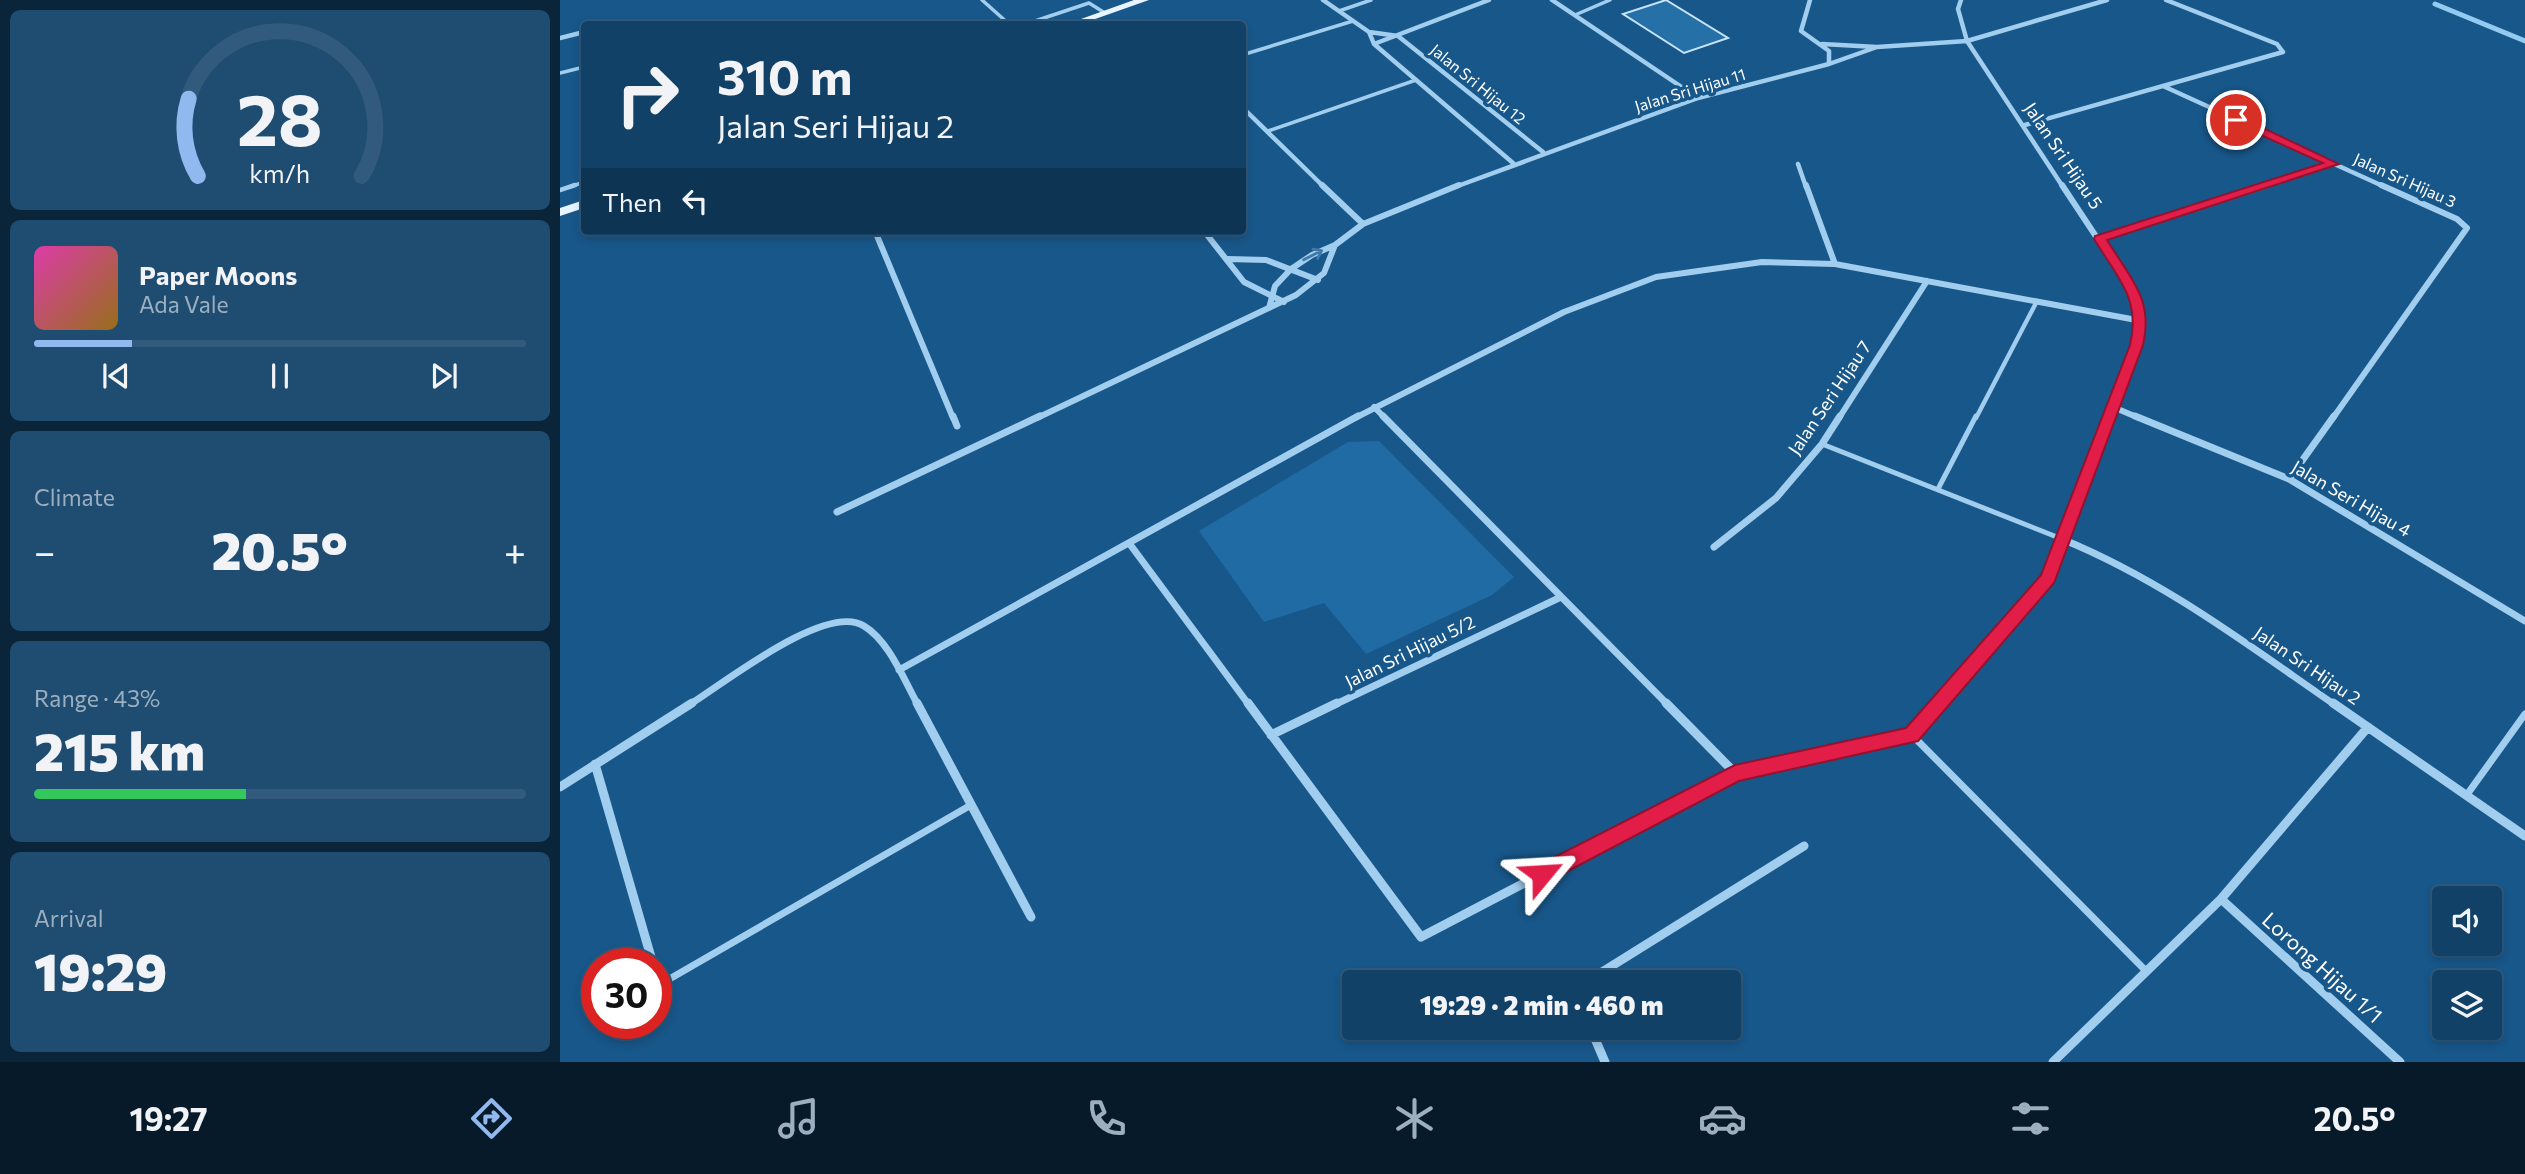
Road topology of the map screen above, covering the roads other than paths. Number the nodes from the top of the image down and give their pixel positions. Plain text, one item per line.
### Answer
1 (982, 0) edge
2 (1144, 0) edge
3 (1323, 0) edge
4 (1371, 0) edge
5 (1489, 0) edge
6 (1552, 0) edge
7 (1610, 0) edge
8 (1810, 0) edge
9 (1961, 0) edge
10 (2108, 0) edge
11 (2166, 0) edge
12 (1089, 1) edge
13 (1339, 11) junction
14 (1105, 13) junction
15 (1575, 15) junction
16 (1006, 21) edge
17 (1034, 21) edge
18 (1081, 21) edge
19 (1353, 21) junction
20 (1368, 32) junction
21 (581, 33) edge
22 (1398, 36) junction
23 (560, 38) edge
24 (1966, 41) junction
25 (1374, 44) junction
26 (1822, 44) junction
27 (1877, 47) junction
28 (1246, 54) edge
29 (1829, 64) junction
30 (581, 68) edge
31 (560, 73) edge
32 (1416, 80) junction
33 (2163, 86) junction
34 (1698, 98) junction
35 (1246, 111) edge
36 (2025, 125) junction
37 (1268, 131) junction
38 (1543, 152) junction
39 (1513, 163) junction
40 (1798, 164) dead end
41 (2333, 164) junction
42 (581, 183) edge
43 (560, 190) edge
44 (581, 205) edge
45 (560, 212) edge
46 (1363, 225) junction
47 (877, 235) edge
48 (1207, 235) edge
49 (2100, 239) junction
50 (1335, 245) junction
51 (1228, 259) junction
52 (1835, 264) junction
53 (1291, 269) junction
54 (1318, 280) junction
55 (1927, 281) junction
56 (1270, 295) junction
57 (2037, 301) junction
58 (1284, 302) junction
59 (1269, 308) junction
60 (2142, 321) junction
61 (1374, 407) junction
62 (2113, 407) junction
63 (957, 426) dead end
64 (1822, 444) junction
65 (2289, 479) junction
66 (1938, 489) junction
67 (837, 512) dead end
68 (2062, 539) junction
69 (1129, 543) junction
70 (1714, 547) dead end
71 (1561, 597) junction
72 (2525, 621) edge
73 (899, 670) junction
74 (2525, 714) edge
75 (2368, 727) junction
76 (1271, 735) junction
77 (1912, 735) junction
78 (595, 764) junction
79 (1735, 773) junction
80 (560, 787) edge
81 (2466, 796) junction
82 (971, 805) junction
83 (2525, 836) edge
84 (1804, 846) dead end
85 (2221, 899) junction
86 (1031, 917) dead end
87 (648, 948) edge
88 (1605, 970) edge
89 (2146, 971) junction
90 (672, 978) edge
91 (1596, 1040) edge
92 (1605, 1062) edge
93 (2053, 1062) edge
94 (2400, 1062) edge

1 - 16 lane
2 - 14 main road
3 - 13 street
4 - 13 lane
5 - 22 street
6 - 15 street
7 - 15 lane
8 - 26 street
9 - 24 street
10 - 24 street, Jalan Sri Hijau 11
11 - 33 street
12 - 14 lane
12 - 17 lane
13 - 19 street
14 - 18 main road
15 - 34 street
19 - 20 street
19 - 28 lane
20 - 22 street
20 - 25 street
21 - 23 street
22 - 25 street
22 - 38 street, Jalan Sri Hijau 12
24 - 27 street, Jalan Sri Hijau 11
24 - 36 street, Jalan Sri Hijau 5
25 - 32 street, Jalan Sri Hijau 12
26 - 27 street, Jalan Sri Hijau 11
26 - 29 street
27 - 29 street, Jalan Sri Hijau 11
29 - 34 street, Jalan Sri Hijau 11
30 - 31 lane
32 - 37 lane
32 - 39 street, Jalan Sri Hijau 12
33 - 36 street
33 - 41 street, Jalan Sri Hijau 3
34 - 38 street, Jalan Sri Hijau 11
35 - 37 street
36 - 49 street, Jalan Sri Hijau 5
37 - 46 street
38 - 39 street, Jalan Sri Hijau 11
39 - 46 street, Jalan Sri Hijau 11
40 - 52 street
41 - 49 street
41 - 65 street, Jalan Sri Hijau 3
42 - 43 lane
44 - 45 main road
46 - 50 street, Jalan Sri Hijau 11
47 - 63 street
48 - 51 street
49 - 60 street, Jalan Sri Hijau 5
53 -> 50 street, Jalan Sri Hijau 11
50 - 54 street
51 - 53 street
51 - 56 street
52 - 55 street
52 - 61 street
53 - 54 street
53 - 56 street
54 - 58 street
55 - 57 street
55 - 64 street, Jalan Seri Hijau 7
56 - 58 street
56 - 59 street
57 - 60 street
57 - 66 lane
58 - 59 street
59 - 67 street
60 - 62 street
61 - 69 street
61 - 71 street
62 - 65 street, Jalan Seri Hijau 4
62 - 68 street
64 - 66 lane
64 - 70 street, Jalan Seri Hijau 7
65 - 72 street, Jalan Seri Hijau 4
66 - 68 lane
68 - 75 street, Jalan Sri Hijau 2
68 - 77 street
69 - 73 street
69 - 76 street
71 - 76 street, Jalan Sri Hijau 5/2
71 - 79 street
73 - 78 street
73 - 82 street
74 - 81 lane
75 - 81 street, Jalan Sri Hijau 2
75 - 85 street
76 - 79 street
77 - 79 street
77 - 89 lane
78 - 80 street
78 - 87 street
81 - 83 street, Jalan Sri Hijau 2
82 - 86 street
82 - 90 lane
84 - 88 street
85 - 89 street
85 - 94 street, Lorong Hijau 1/1
89 - 93 street
91 - 92 street

